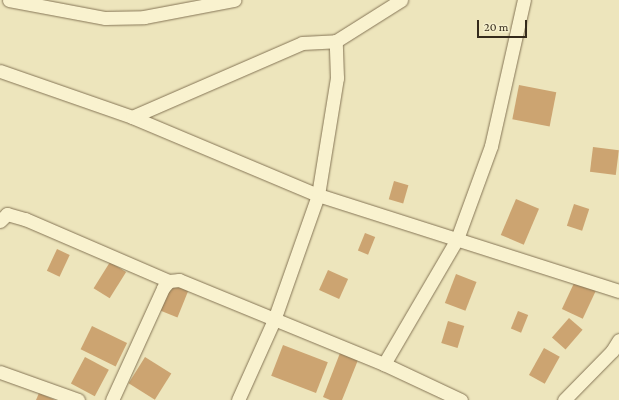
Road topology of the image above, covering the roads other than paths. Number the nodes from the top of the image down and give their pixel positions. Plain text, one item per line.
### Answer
1 (9, 0) edge
2 (234, 0) edge
3 (401, 0) edge
4 (524, 0) edge
5 (336, 41) junction
6 (0, 70) edge
7 (132, 117) junction
8 (318, 195) junction
9 (0, 221) edge
10 (457, 239) junction
11 (170, 281) junction
12 (619, 291) edge
13 (274, 320) junction
14 (619, 340) edge
15 (384, 364) junction
16 (0, 372) edge
17 (78, 400) edge
18 (112, 400) edge
19 (238, 400) edge
20 (461, 400) edge
21 (564, 400) edge

1 - 2 street
3 - 5 street
4 - 10 street
5 - 7 street
5 - 8 street
6 - 7 street
7 - 8 street
8 - 10 street
8 - 13 street
9 - 11 street
10 - 12 street
10 - 15 street
11 - 13 street
11 - 18 street
13 - 15 street
13 - 19 street
14 - 21 street
15 - 20 street
16 - 17 street

